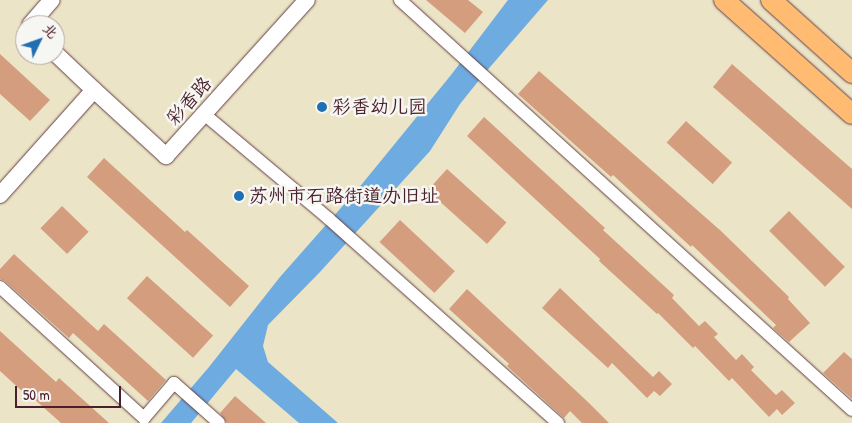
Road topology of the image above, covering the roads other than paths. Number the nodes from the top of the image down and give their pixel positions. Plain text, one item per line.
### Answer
1 (52, 0) edge
2 (307, 0) edge
3 (400, 0) edge
4 (724, 0) edge
5 (771, 0) edge
6 (39, 15) edge
7 (65, 62) edge
8 (852, 73) edge
9 (94, 90) junction
10 (204, 114) junction
11 (852, 114) edge
12 (0, 195) edge
13 (0, 287) edge
14 (852, 410) edge
15 (219, 423) edge
16 (558, 423) edge

1 - 6 street
2 - 10 street, 彩香路
3 - 14 street
4 - 11 main road
5 - 8 main road
7 - 9 street, 彩香路
9 - 10 street, 彩香路
9 - 12 street
10 - 16 street
13 - 15 street

